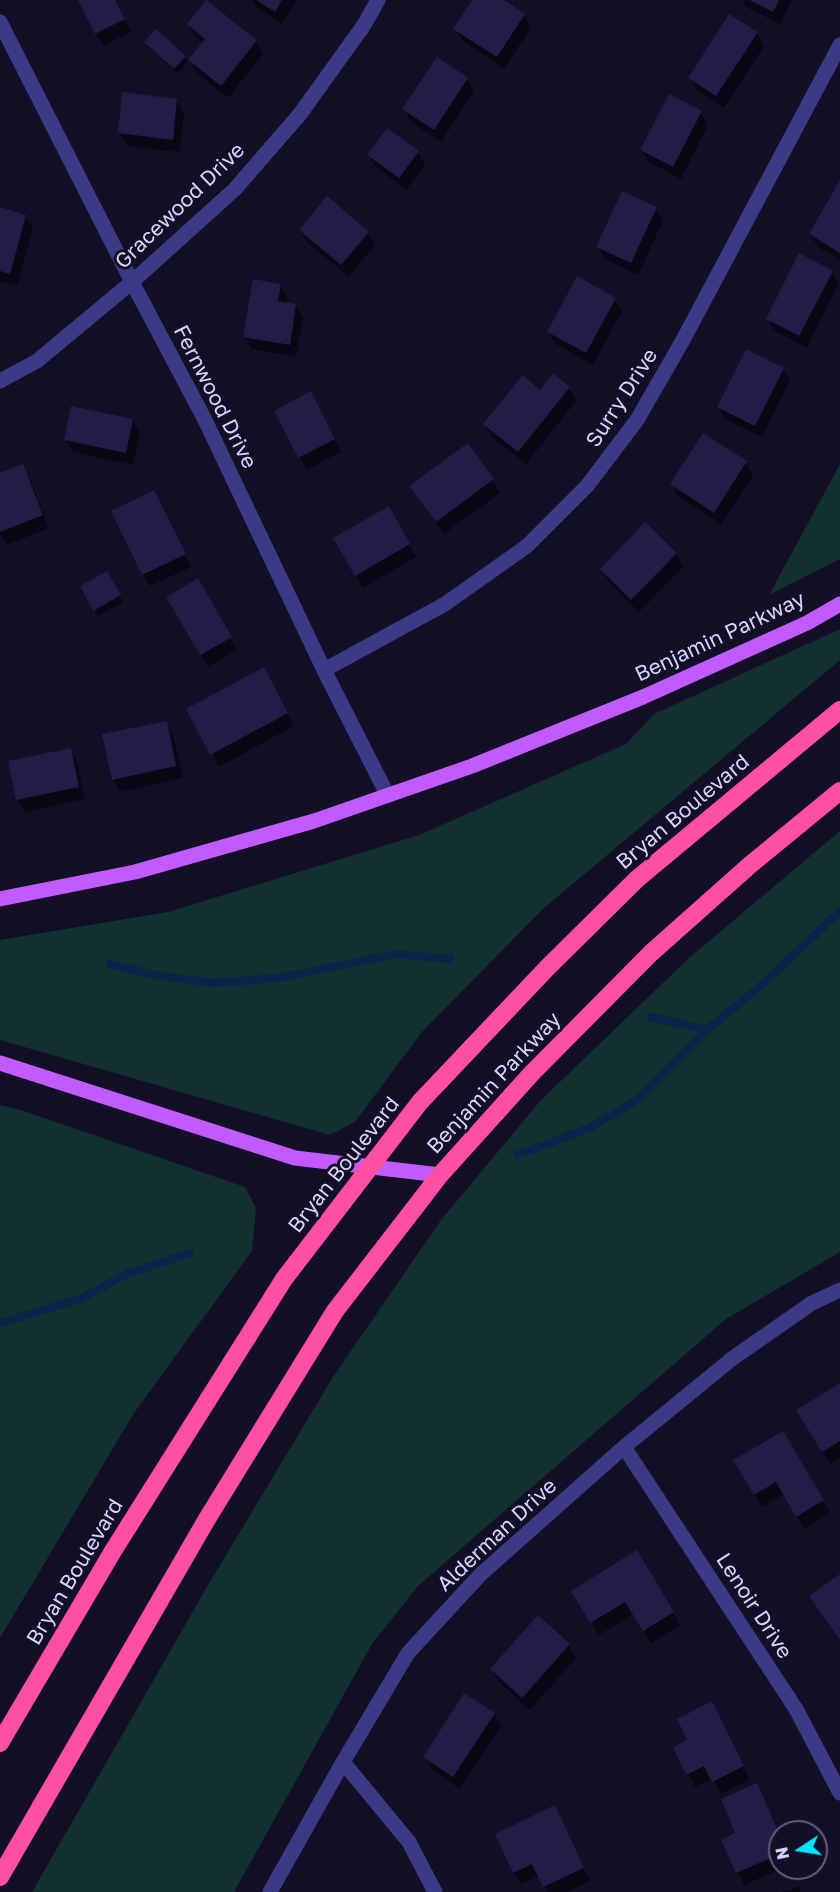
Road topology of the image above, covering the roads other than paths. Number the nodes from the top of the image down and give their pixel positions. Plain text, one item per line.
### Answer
1 (378, 0) edge
2 (0, 22) edge
3 (840, 45) edge
4 (132, 282) junction
5 (0, 381) edge
6 (840, 604) edge
7 (324, 670) junction
8 (840, 710) edge
9 (840, 791) edge
10 (387, 794) junction
11 (0, 899) edge
12 (0, 1063) edge
13 (371, 1168) junction
14 (440, 1175) junction
15 (840, 1290) edge
16 (624, 1447) junction
17 (0, 1743) edge
18 (343, 1762) junction
19 (840, 1793) edge
20 (0, 1877) edge
21 (270, 1892) edge
22 (435, 1892) edge

1 - 4 street, Gracewood Drive
2 - 4 street, Fernwood Drive
3 - 7 street, Surry Drive
4 - 5 street, Gracewood Drive
4 - 7 street, Fernwood Drive
6 - 10 main road, Benjamin Parkway
7 - 10 street, Fernwood Drive
8 - 13 highway, Bryan Boulevard
9 - 14 highway, Benjamin Parkway
10 - 11 main road, Benjamin Parkway
12 - 13 main road, Benjamin Parkway
13 - 14 main road, Benjamin Parkway
13 - 17 highway, Bryan Boulevard
14 - 20 highway
15 - 16 street, Alderman Drive
16 - 18 street, Alderman Drive
16 - 19 street, Lenoir Drive
18 - 21 street, Alderman Drive
18 - 22 street

